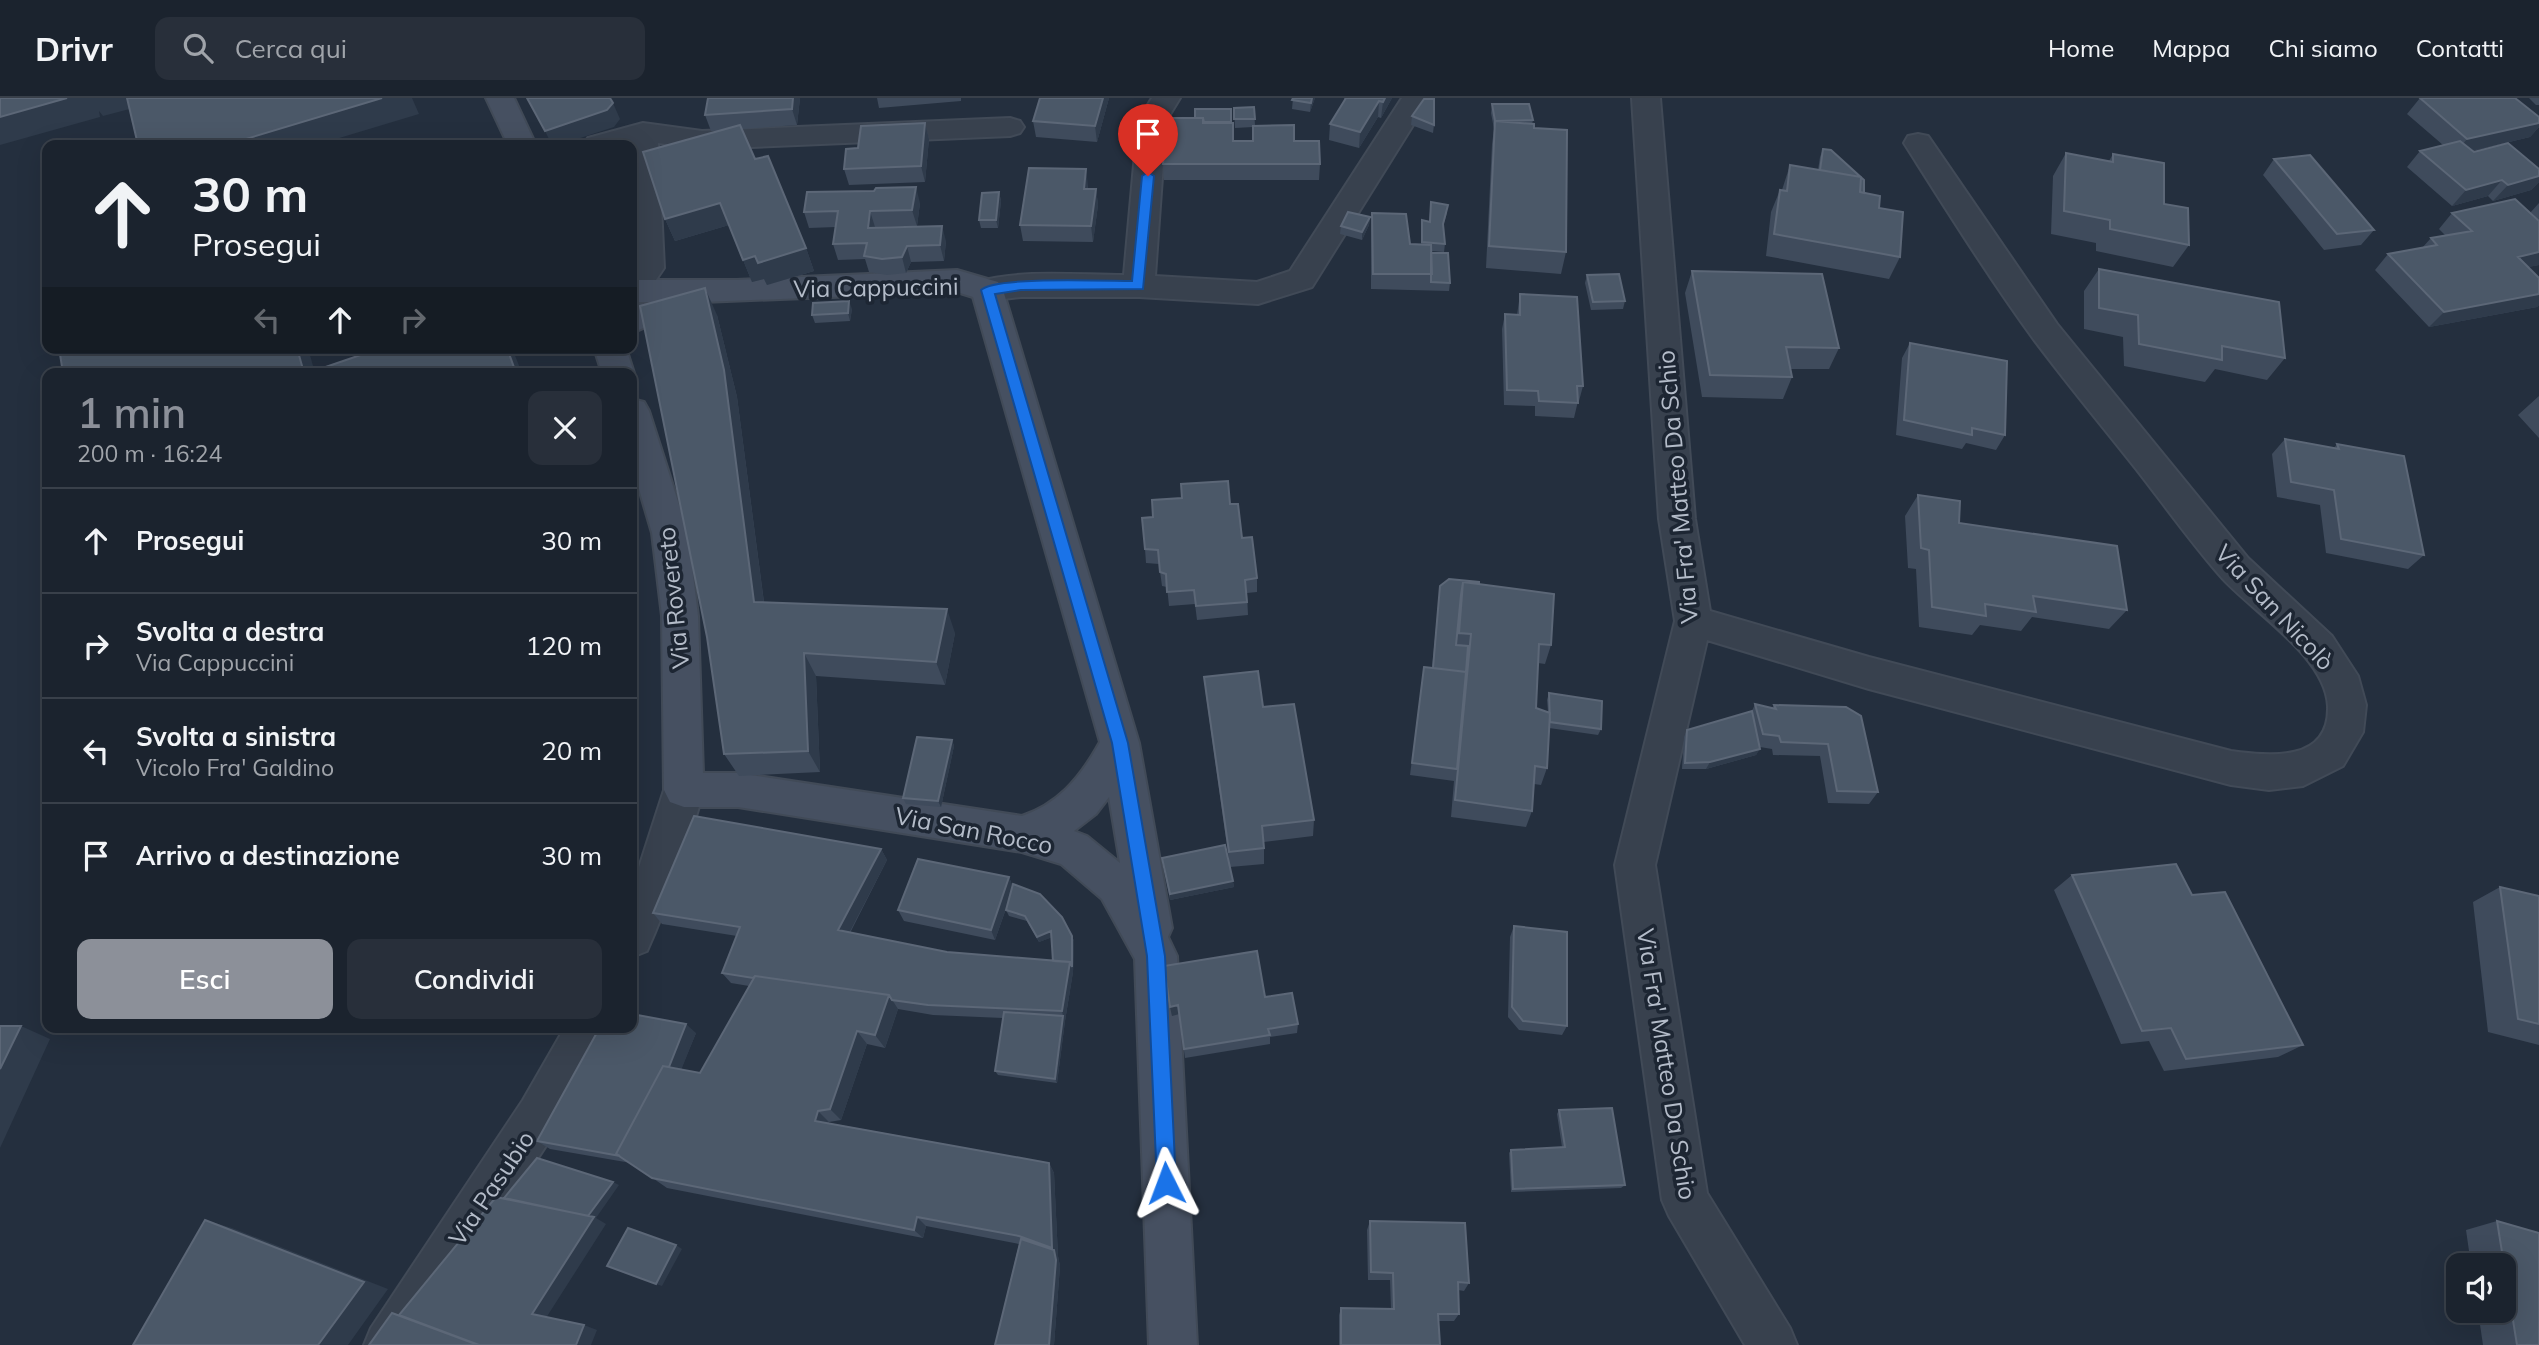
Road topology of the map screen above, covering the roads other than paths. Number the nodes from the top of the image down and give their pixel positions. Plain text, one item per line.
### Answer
1 (500, 98) edge
2 (1166, 98) edge
3 (1416, 98) edge
4 (1646, 98) edge
5 (1010, 127) dead end
6 (643, 132) junction
7 (520, 140) edge
8 (615, 140) edge
9 (1919, 143) dead end
10 (637, 284) edge
11 (1139, 286) junction
12 (987, 290) junction
13 (637, 291) edge
14 (736, 291) junction
15 (637, 318) edge
16 (637, 427) edge
17 (1693, 621) junction
18 (1120, 743) junction
19 (684, 790) junction
20 (1022, 834) junction
21 (637, 925) edge
22 (1156, 956) junction
23 (586, 1033) edge
24 (388, 1345) edge
25 (1173, 1345) edge
26 (1773, 1345) edge

1 - 7 street
2 - 11 street
3 - 11 street, Via Cappuccini
4 - 17 street, Via Fra' Matteo Da Schio
5 - 6 street
6 - 8 street
6 - 10 street
9 - 17 street, Via San Nicolò
11 - 12 street, Via Cappuccini
12 - 14 street, Via Cappuccini
12 - 18 street
13 - 14 street, Via Cappuccini
14 - 15 street, Via Cappuccini
16 - 19 street, Via Rovereto
17 - 26 street, Via Fra' Matteo Da Schio
18 - 20 street
18 - 22 street
19 - 20 street, Via San Rocco
19 - 21 street
20 - 22 street, Via San Rocco
22 - 25 street, Via San Rocco
23 - 24 street, Via Pasubio

